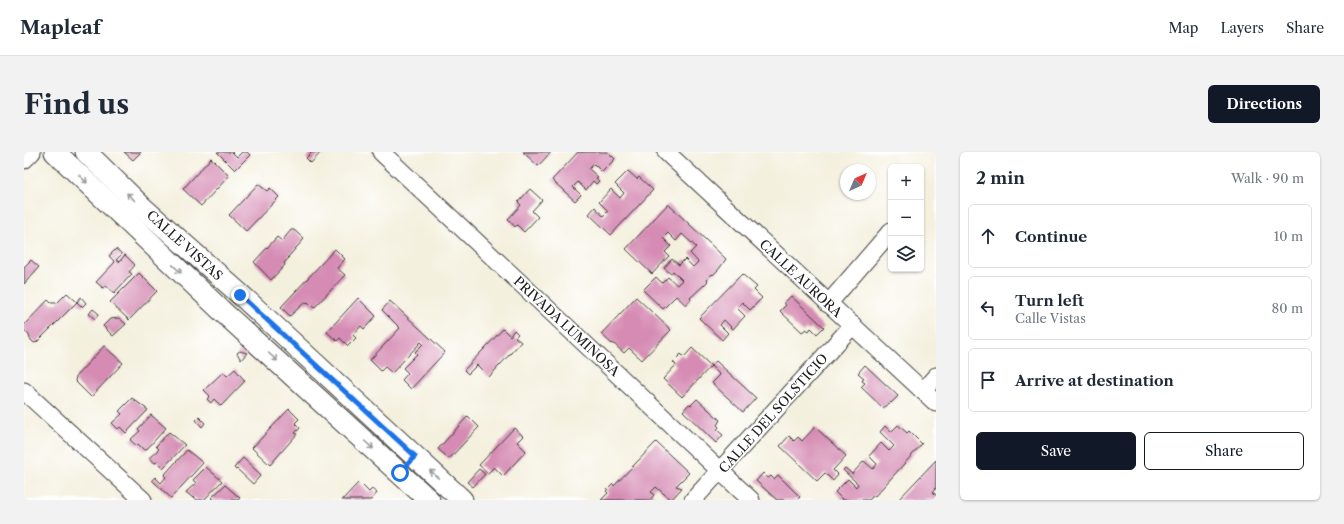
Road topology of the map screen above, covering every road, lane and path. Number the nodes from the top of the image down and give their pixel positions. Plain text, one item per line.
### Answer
1 (32, 152) edge
2 (55, 152) edge
3 (86, 152) edge
4 (381, 152) edge
5 (666, 152) edge
6 (24, 160) edge
7 (888, 234) edge
8 (240, 295) junction
9 (828, 304) junction
10 (225, 314) junction
11 (853, 325) junction
12 (936, 376) edge
13 (24, 391) edge
14 (923, 391) junction
15 (936, 403) edge
16 (415, 456) junction
17 (720, 471) junction
18 (400, 473) junction
19 (143, 500) edge
20 (429, 500) edge
21 (462, 500) edge
22 (693, 500) edge
23 (751, 500) edge

1 - 6 street
2 -> 10 street, CALLE VISTAS
8 -> 3 street, CALLE VISTAS
4 - 17 street, PRIVADA LUMINOSA
5 - 9 street, CALLE AURORA
7 - 9 street
8 - 10 street
8 - 16 street, CALLE VISTAS
9 - 11 street, CALLE AURORA
10 -> 18 street, CALLE VISTAS
11 - 14 street, CALLE AURORA
11 - 17 street, CALLE DEL SOLSTICIO
12 - 14 street
13 - 19 street
14 - 15 street, CALLE AURORA
16 - 18 street
21 -> 16 street, CALLE VISTAS
17 - 22 street, CALLE DEL SOLSTICIO
17 - 23 street, PRIVADA LUMINOSA
18 - 20 street, CALLE VISTAS

